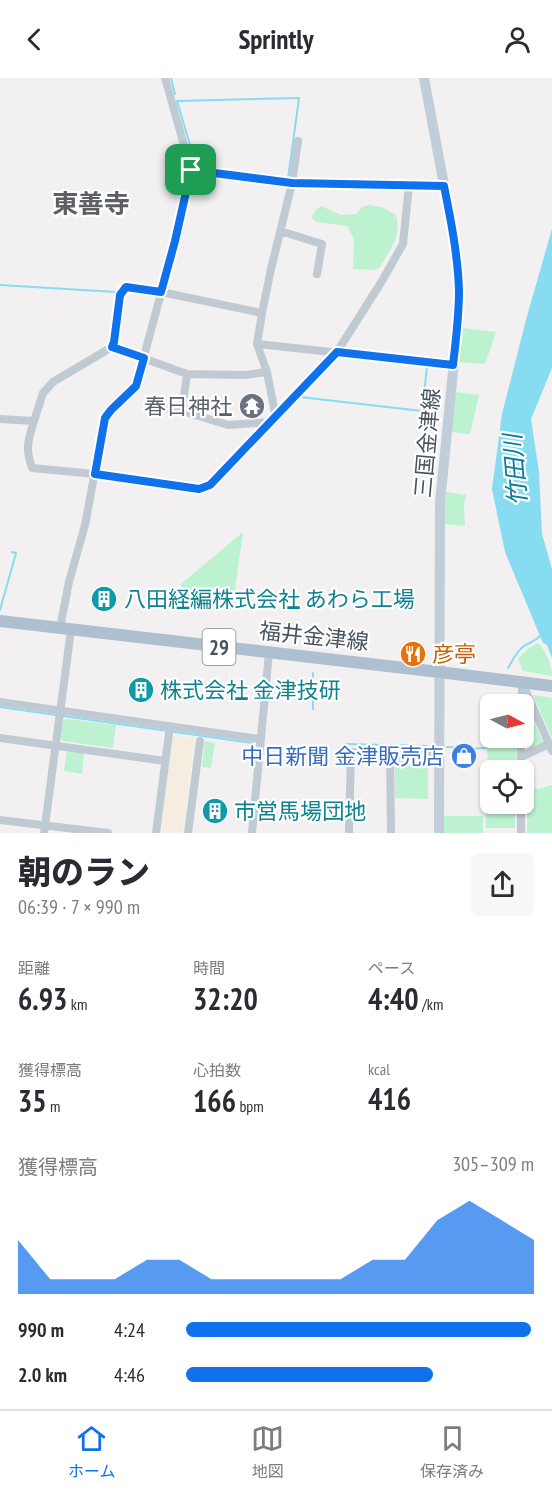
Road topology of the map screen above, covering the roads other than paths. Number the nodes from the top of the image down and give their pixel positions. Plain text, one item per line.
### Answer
1 (165, 78) edge
2 (424, 78) edge
3 (298, 141) dead end
4 (191, 170) junction
5 (292, 183) junction
6 (409, 185) junction
7 (444, 186) junction
8 (280, 231) junction
9 (317, 274) dead end
10 (161, 292) junction
11 (262, 313) junction
12 (257, 344) junction
13 (112, 347) junction
14 (337, 352) junction
15 (144, 358) junction
16 (453, 365) junction
17 (267, 372) junction
18 (187, 374) junction
19 (154, 406) dead end
20 (182, 411) junction
21 (0, 419) edge
22 (274, 420) junction
23 (34, 421) junction
24 (95, 474) junction
25 (0, 621) edge
26 (66, 629) junction
27 (269, 652) junction
28 (439, 672) junction
29 (524, 682) junction
30 (552, 686) edge
31 (523, 694) edge
32 (0, 702) edge
33 (60, 710) junction
34 (170, 726) junction
35 (0, 738) edge
36 (260, 739) junction
37 (200, 741) dead end
38 (56, 746) junction
39 (521, 748) edge
40 (550, 748) edge
41 (390, 753) junction
42 (439, 756) junction
43 (521, 757) joint
44 (165, 761) junction
45 (521, 814) edge
46 (0, 820) edge
47 (44, 829) edge
48 (108, 833) edge
49 (156, 833) edge
50 (188, 833) edge
51 (252, 833) edge
52 (349, 833) edge
53 (391, 833) edge
54 (439, 833) edge
55 (521, 833) edge

1 - 4 street
2 - 7 main road, 三国金津線
3 - 5 street
4 - 5 street
4 - 10 street
5 - 6 street
5 - 8 street
6 - 7 street
6 - 14 street
7 - 16 main road, 三国金津線
8 - 9 street
8 - 11 street
10 - 11 street
10 - 13 street
10 - 15 street
11 - 12 street
12 - 14 street
12 - 17 street
13 - 15 street
13 - 23 street
14 - 16 street
14 - 22 street
15 - 18 street
15 - 24 street
16 - 28 main road, 三国金津線
17 - 18 street
17 - 22 street
18 - 20 street
19 - 20 street
20 - 22 street
21 - 23 street
22 - 24 street
23 - 24 street
24 - 26 street
25 - 26 main road, 福井金津線 / 29
26 - 27 main road, 福井金津線 / 29
26 - 33 street
27 - 28 main road, 福井金津線 / 29
27 - 36 street
28 - 29 main road, 福井金津線 / 29
28 - 42 main road, 三国金津線
29 - 30 main road, 福井金津線 / 29
29 - 31 street
29 - 40 street
32 - 33 street
33 - 34 street
33 - 38 street
34 - 36 street
34 - 44 street
35 - 38 street
36 - 51 street
37 - 50 street
38 - 44 street
38 - 47 street
39 - 43 street
40 - 43 street
41 - 42 street
41 - 52 street
41 - 53 street
42 - 54 main road, 三国金津線
44 - 49 street
45 - 55 street
46 - 47 street
47 - 48 street

